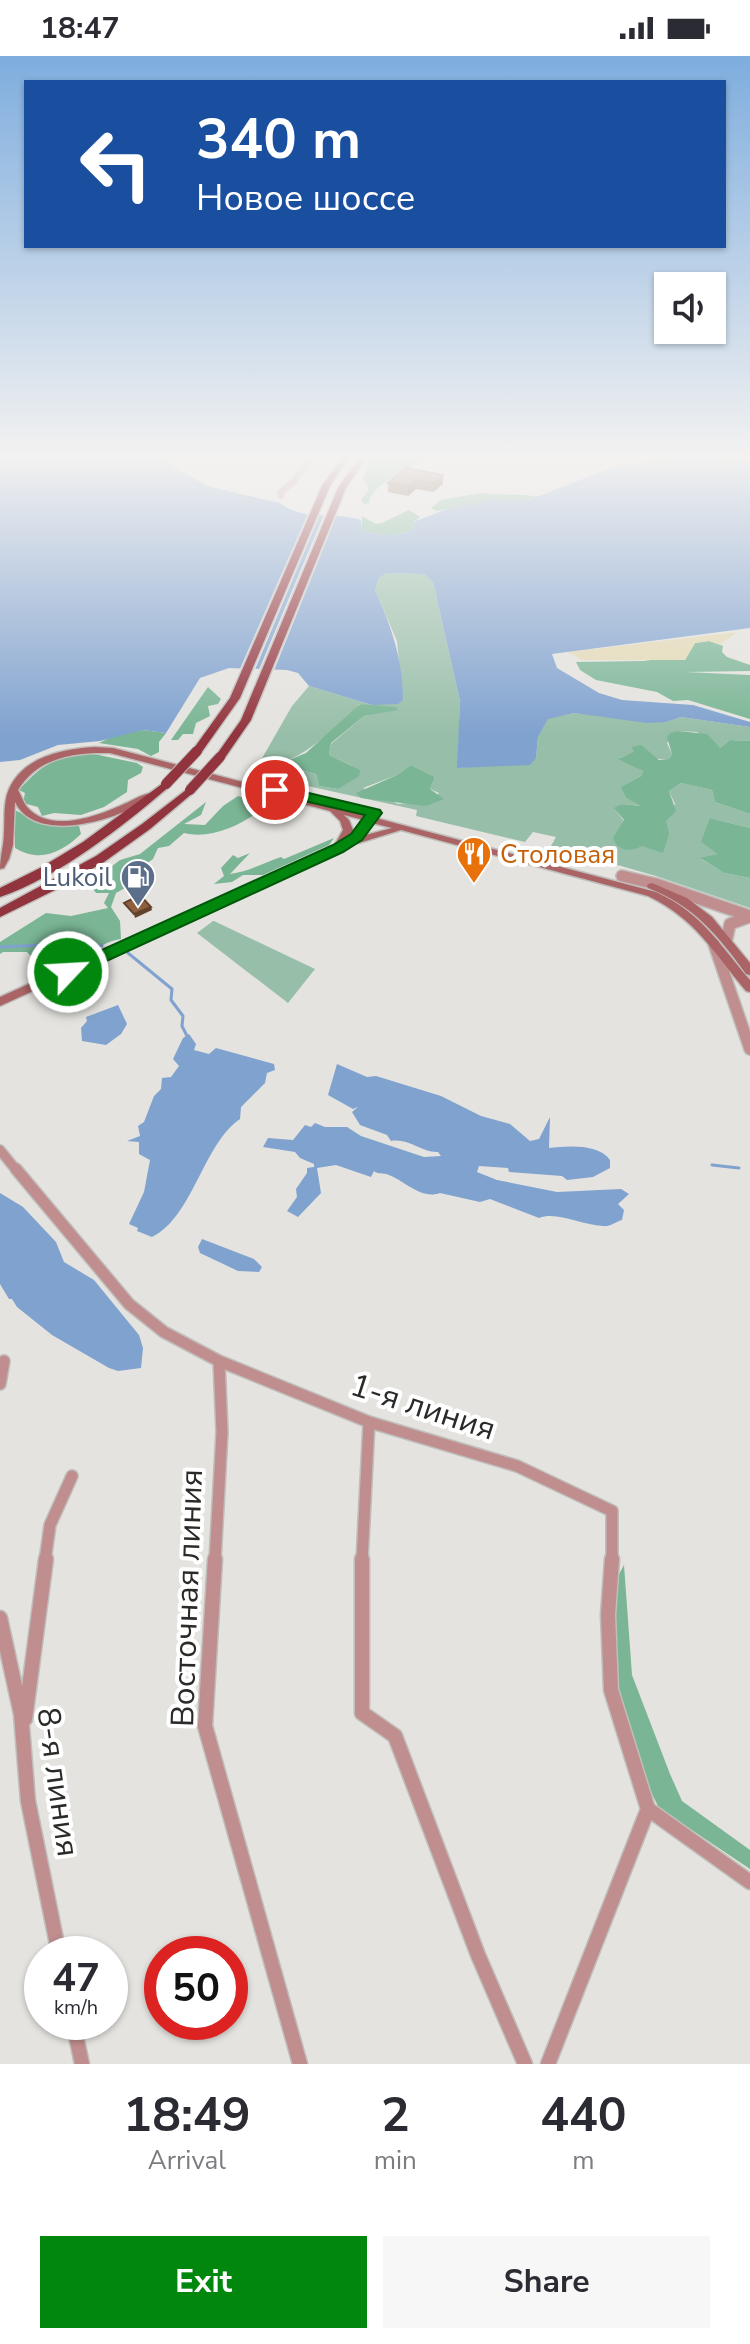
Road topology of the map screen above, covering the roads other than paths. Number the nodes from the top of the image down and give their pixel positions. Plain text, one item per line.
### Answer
1 (300, 548) edge
2 (316, 548) edge
3 (234, 781) junction
4 (164, 785) junction
5 (14, 789) junction
6 (324, 807) junction
7 (372, 816) junction
8 (412, 826) junction
9 (338, 848) junction
10 (0, 866) edge
11 (622, 876) junction
12 (0, 893) edge
13 (0, 915) edge
14 (750, 917) edge
15 (711, 936) junction
16 (727, 938) junction
17 (750, 971) edge
18 (49, 981) junction
19 (750, 988) edge
20 (0, 994) edge
21 (0, 1002) edge
22 (750, 1049) edge
23 (0, 1150) edge
24 (4, 1361) dead end
25 (219, 1361) junction
26 (0, 1384) edge
27 (369, 1422) junction
28 (72, 1476) dead end
29 (0, 1618) edge
30 (23, 1735) junction
31 (648, 1809) junction
32 (750, 1882) edge
33 (55, 1936) edge
34 (77, 2040) edge
35 (82, 2064) edge
36 (300, 2064) edge
37 (525, 2064) edge
38 (548, 2064) edge

1 - 4 highway, bridge
2 - 13 highway, bridge
3 - 5 main road
3 - 6 main road
3 - 7 main road
4 - 5 main road
4 - 12 highway
5 - 10 main road
6 - 7 main road
6 - 9 main road
7 - 8 main road
7 - 9 main road
8 - 9 main road
8 - 11 main road
8 - 15 main road
9 - 18 main road
11 - 14 street
11 - 16 main road
14 - 16 street
15 - 19 main road
15 - 22 street
16 - 17 main road
18 - 20 main road
18 - 21 main road
23 - 25 street, 1-я линия
24 - 26 street
25 - 27 street, 1-я линия
25 - 36 street, Восточная линия
27 - 31 street, 1-я линия
27 - 37 street
28 - 30 street
29 - 30 street, 8-я линия
30 - 33 street, 8-я линия
31 - 32 street
31 - 38 street
34 - 35 street

